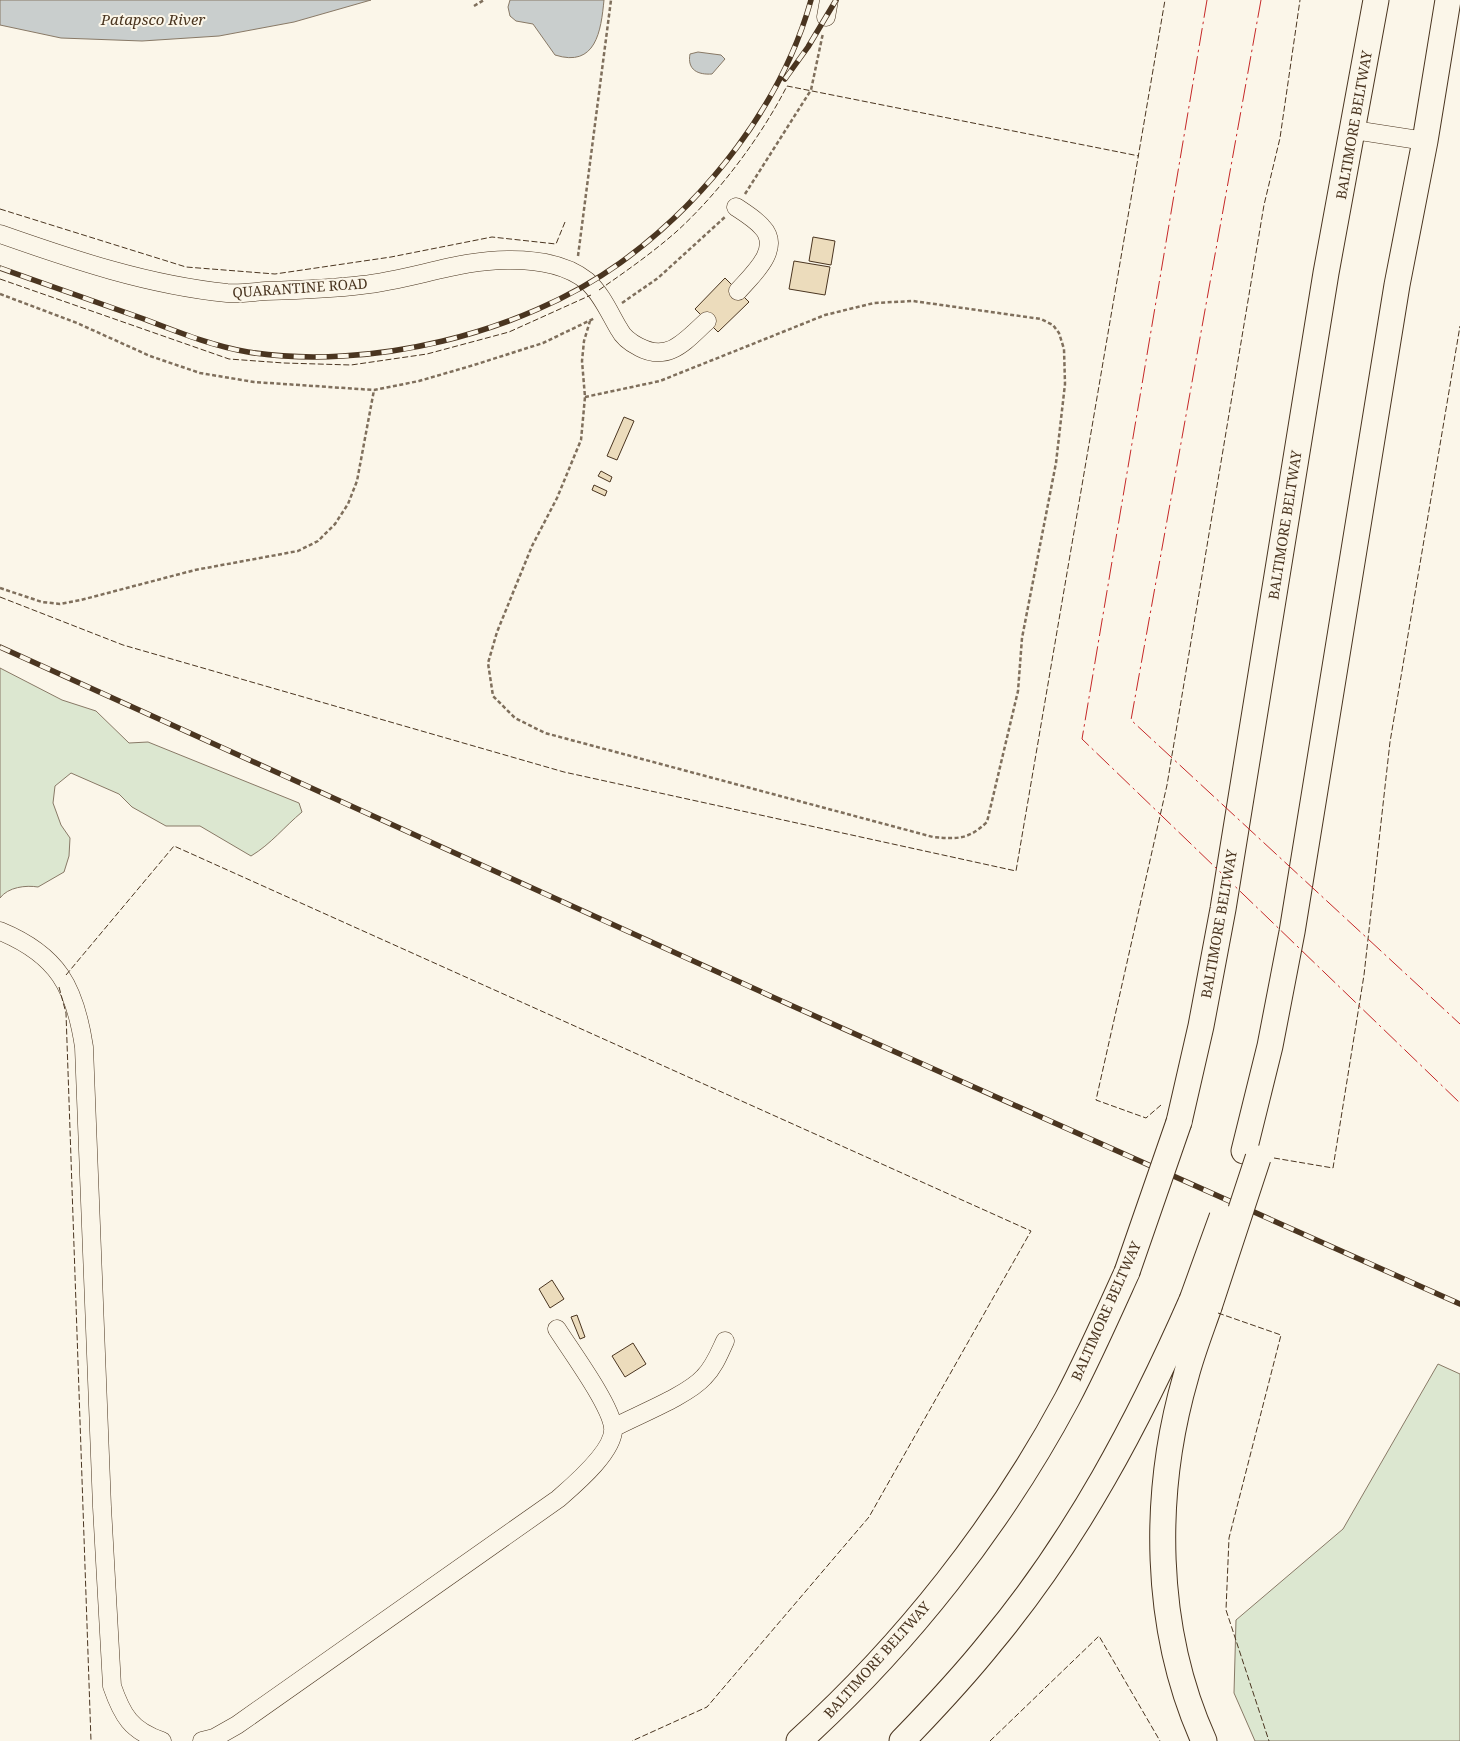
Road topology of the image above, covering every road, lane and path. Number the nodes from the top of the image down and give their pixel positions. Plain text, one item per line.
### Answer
1 (484, 0) edge
2 (611, 0) edge
3 (1376, 0) edge
4 (1448, 0) edge
5 (474, 6) dead end
6 (828, 8) edge
7 (1354, 130) junction
8 (1425, 141) junction
9 (736, 207) junction
10 (0, 234) edge
11 (574, 272) junction
12 (738, 291) dead end
13 (0, 294) edge
14 (609, 311) junction
15 (590, 321) junction
16 (707, 321) dead end
17 (374, 390) junction
18 (586, 397) junction
19 (0, 588) edge
20 (0, 931) edge
21 (1200, 1303) junction
22 (557, 1329) dead end
23 (724, 1340) dead end
24 (613, 1428) junction
25 (162, 1741) edge
26 (202, 1741) edge
27 (799, 1741) edge
28 (902, 1741) edge
29 (1204, 1741) edge

1 - 5 path
2 - 11 path
3 - 7 highway, BALTIMORE BELTWAY
4 - 8 highway
6 - 9 path
7 - 8 street
7 - 27 highway, BALTIMORE BELTWAY, bridge
8 - 21 highway, bridge
9 - 12 street
9 - 14 path
10 - 11 street, QUARANTINE ROAD
11 - 14 street, QUARANTINE ROAD
13 - 17 path
14 - 15 path
14 - 16 street, QUARANTINE ROAD
15 - 17 path
15 - 18 path
17 - 19 path
18 - 18 path
20 - 25 street
21 - 28 highway
21 - 29 highway
22 - 24 street
23 - 24 street
24 - 26 street

